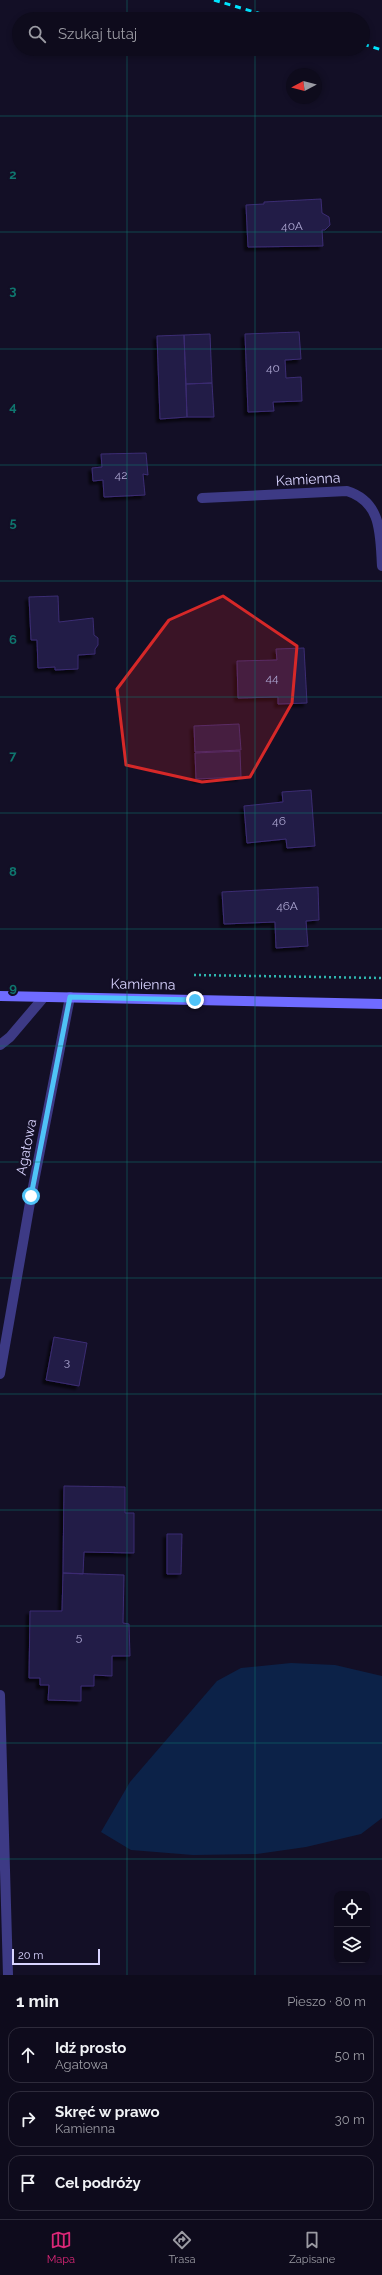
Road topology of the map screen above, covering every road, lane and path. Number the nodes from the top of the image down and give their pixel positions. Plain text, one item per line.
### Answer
1 (202, 498) dead end
2 (382, 566) edge
3 (194, 975) dead end
4 (382, 978) edge
5 (0, 996) edge
6 (44, 997) junction
7 (70, 997) junction
8 (382, 1004) edge
9 (0, 1045) edge
10 (0, 1374) edge
11 (0, 1695) edge
12 (8, 1975) edge

1 - 2 street, Kamienna
3 - 4 path
5 - 6 street, Kamienna
6 - 7 street, Kamienna
6 - 9 street
7 - 8 street, Kamienna
7 - 10 street, Agatowa
11 - 12 street

